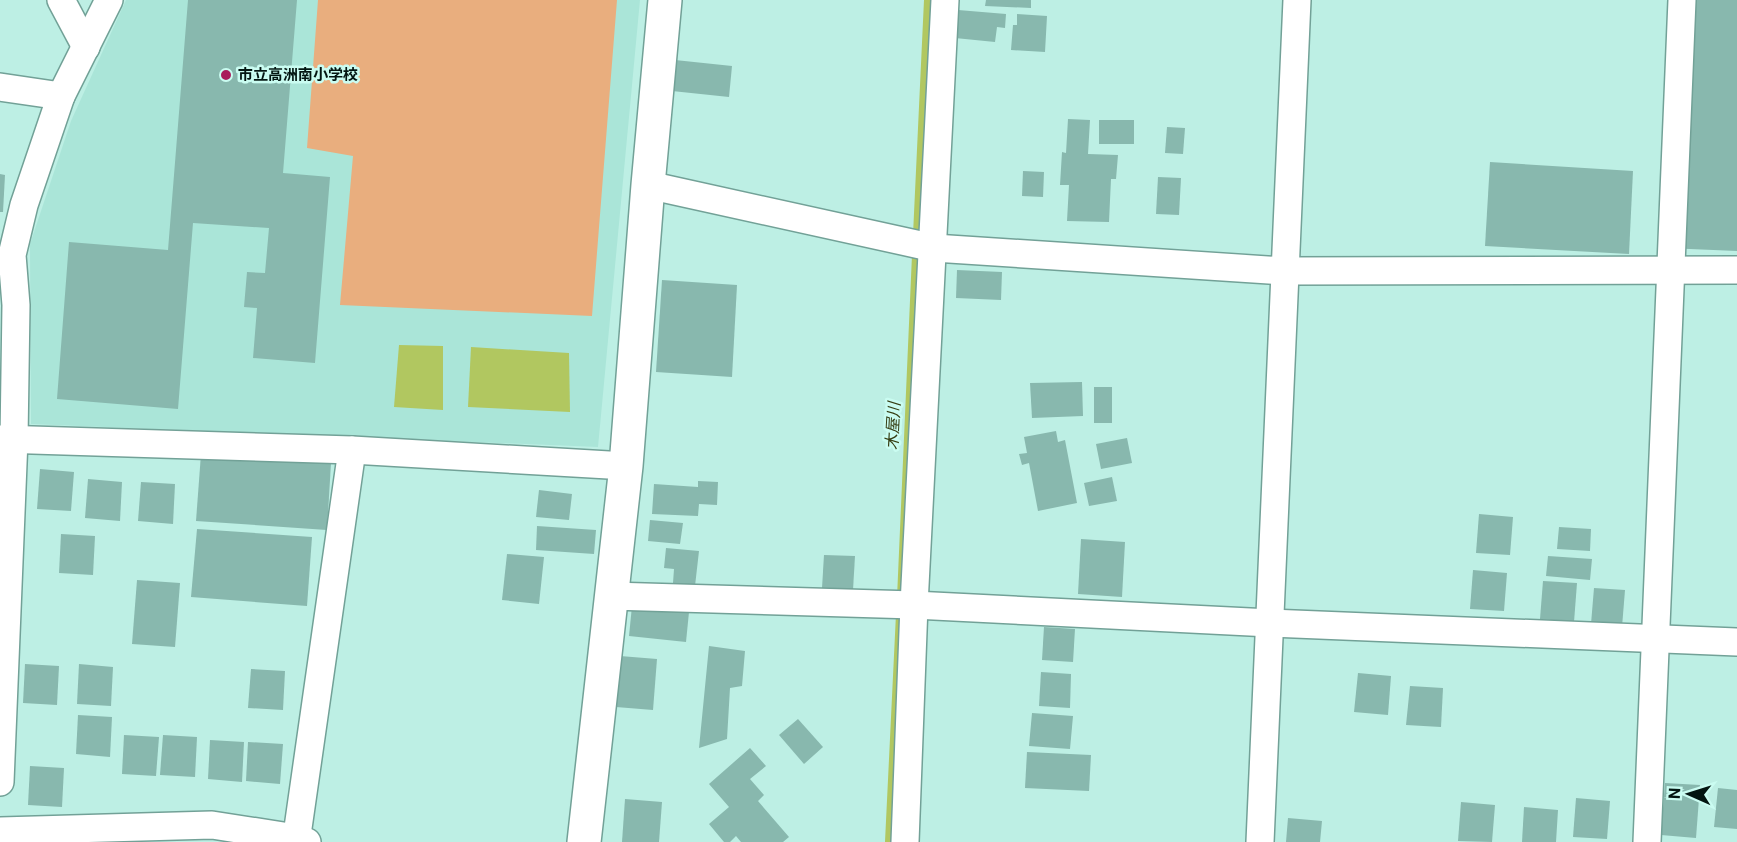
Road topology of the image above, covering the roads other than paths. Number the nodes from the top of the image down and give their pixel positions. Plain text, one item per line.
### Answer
1 (61, 0) edge
2 (109, 0) edge
3 (665, 0) edge
4 (945, 0) edge
5 (1297, 0) edge
6 (1682, 0) edge
7 (86, 47) junction
8 (0, 87) edge
9 (61, 96) junction
10 (648, 186) junction
11 (934, 248) junction
12 (1737, 270) edge
13 (1670, 271) junction
14 (1284, 272) junction
15 (7, 439) edge
16 (352, 450) junction
17 (626, 466) junction
18 (611, 596) junction
19 (914, 605) junction
20 (1270, 623) junction
21 (1656, 639) junction
22 (1737, 642) edge
23 (0, 782) edge
24 (0, 831) edge
25 (300, 841) edge
26 (584, 842) edge
27 (905, 842) edge
28 (1260, 842) edge
29 (1647, 842) edge

1 - 7 street
2 - 7 street
3 - 10 street
4 - 11 street
5 - 14 street
6 - 13 street
7 - 9 street
8 - 9 street
9 - 15 street
10 - 11 street
10 - 17 street
11 - 14 street
11 - 19 street
12 - 13 street
13 - 14 street
13 - 21 street
14 - 20 street
15 - 16 street
15 - 23 street
16 - 17 street
16 - 25 street
17 - 18 street
18 - 19 street
18 - 26 street
19 - 20 street
19 - 27 street
20 - 21 street
20 - 28 street
21 - 22 street
21 - 29 street
24 - 25 street

